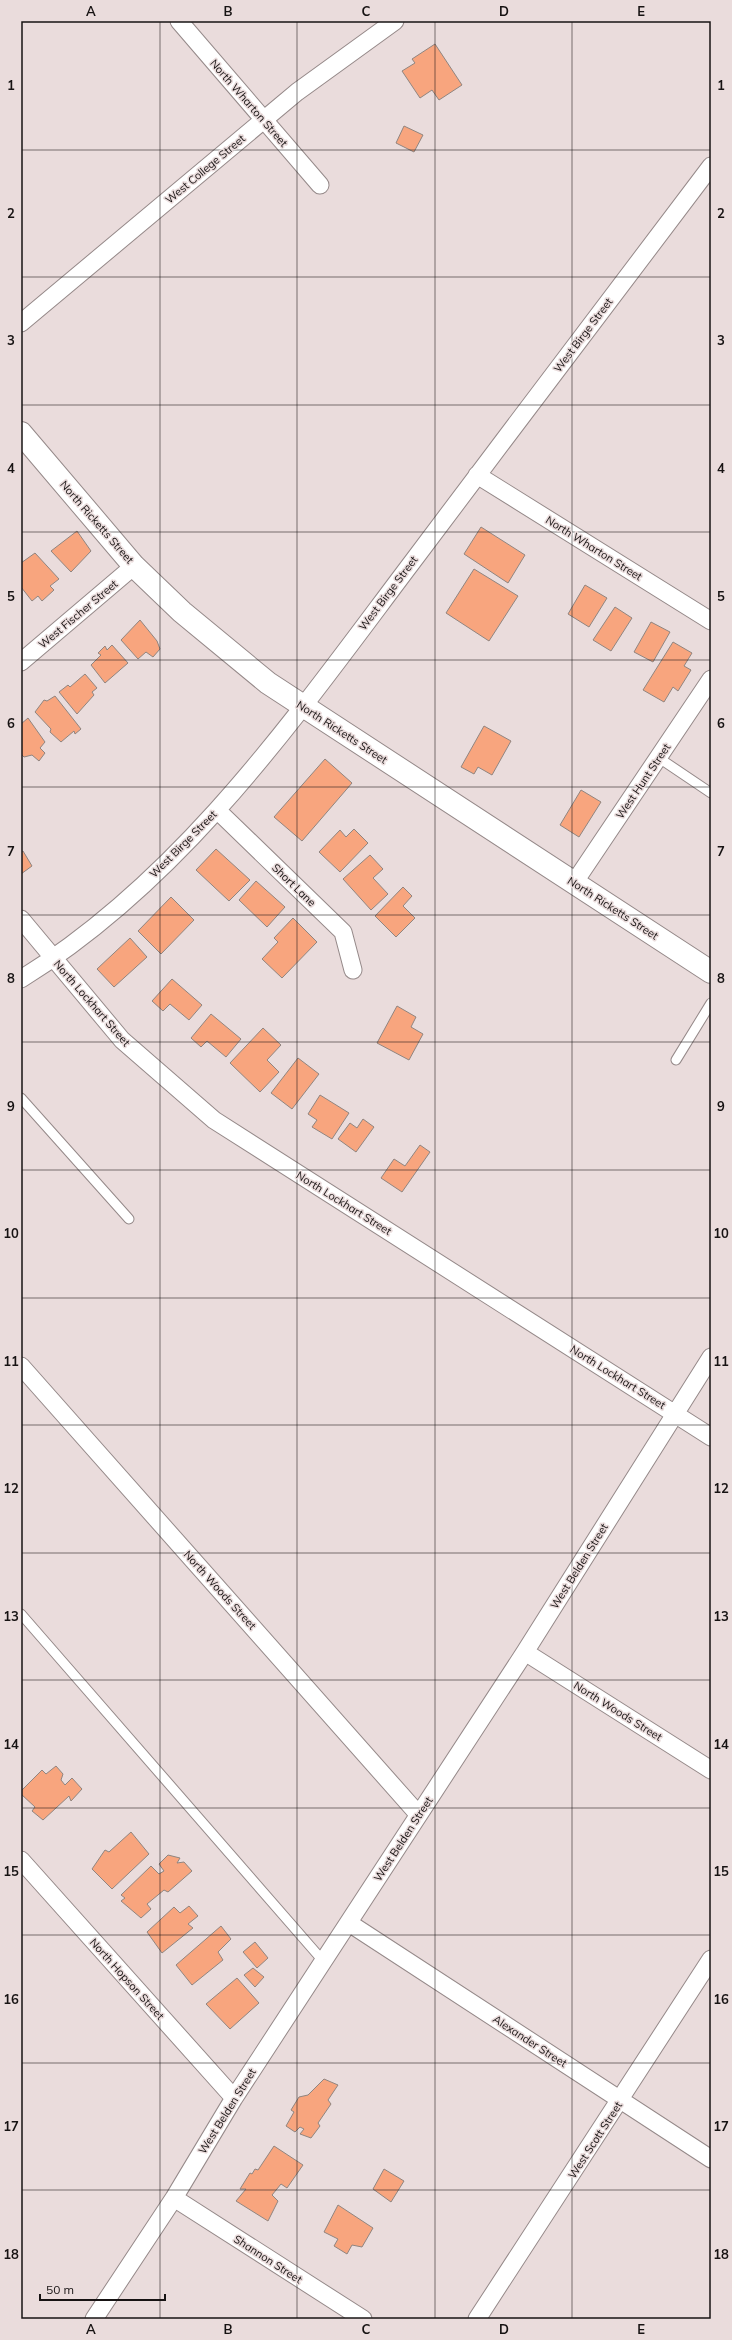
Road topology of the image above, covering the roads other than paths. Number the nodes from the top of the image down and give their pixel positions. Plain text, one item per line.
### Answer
1 (179, 21) edge
2 (395, 21) edge
3 (264, 120) junction
4 (711, 166) edge
5 (320, 185) dead end
6 (21, 323) edge
7 (21, 434) edge
8 (477, 475) junction
9 (134, 566) junction
10 (711, 621) edge
11 (21, 662) edge
12 (711, 679) edge
13 (303, 707) junction
14 (659, 758) junction
15 (711, 793) edge
16 (217, 810) junction
17 (574, 883) junction
18 (21, 919) edge
19 (53, 959) junction
20 (353, 970) dead end
21 (711, 972) edge
22 (21, 979) edge
23 (711, 1002) edge
24 (676, 1060) dead end
25 (21, 1098) edge
26 (128, 1219) dead end
27 (711, 1357) edge
28 (21, 1366) edge
29 (675, 1414) junction
30 (711, 1437) edge
31 (21, 1614) edge
32 (525, 1652) junction
33 (711, 1770) edge
34 (418, 1814) junction
35 (21, 1860) edge
36 (350, 1923) junction
37 (711, 1959) edge
38 (324, 1962) junction
39 (234, 2098) junction
40 (621, 2100) junction
41 (711, 2159) edge
42 (174, 2198) junction
43 (94, 2319) edge
44 (363, 2319) edge
45 (477, 2319) edge

1 - 3 street, North Wharton Street
2 - 3 street, West College Street
3 - 5 street, North Wharton Street
3 - 6 street, West College Street
4 - 8 street, West Birge Street
7 - 9 street, North Ricketts Street
8 - 10 street, North Wharton Street
8 - 13 street, West Birge Street
9 - 11 street, West Fischer Street
9 - 13 street, North Ricketts Street
12 - 14 street, West Hunt Street
13 - 16 street, West Birge Street
13 - 17 street, North Ricketts Street
14 - 15 lane
14 - 17 street, West Hunt Street
16 - 19 street, West Birge Street
16 - 20 street, Short Lane
17 - 21 street, North Ricketts Street
18 - 19 street, North Lockhart Street
19 - 22 street, West Birge Street
19 - 29 street, North Lockhart Street
23 - 24 lane
25 - 26 lane
27 - 29 street, West Belden Street
28 - 34 street, North Woods Street
29 - 30 street, North Lockhart Street
29 - 32 street, West Belden Street
31 - 38 lane
32 - 33 street, North Woods Street
32 - 34 street, West Belden Street
34 - 36 street, West Belden Street
35 - 39 street, North Hopson Street
36 - 38 street, West Belden Street
36 - 40 street, Alexander Street
37 - 40 street, West Scott Street
38 - 39 street, West Belden Street
39 - 42 street, West Belden Street
40 - 41 street, Alexander Street
40 - 45 street, West Scott Street
42 - 43 street, West Belden Street
42 - 44 street, Shannon Street

